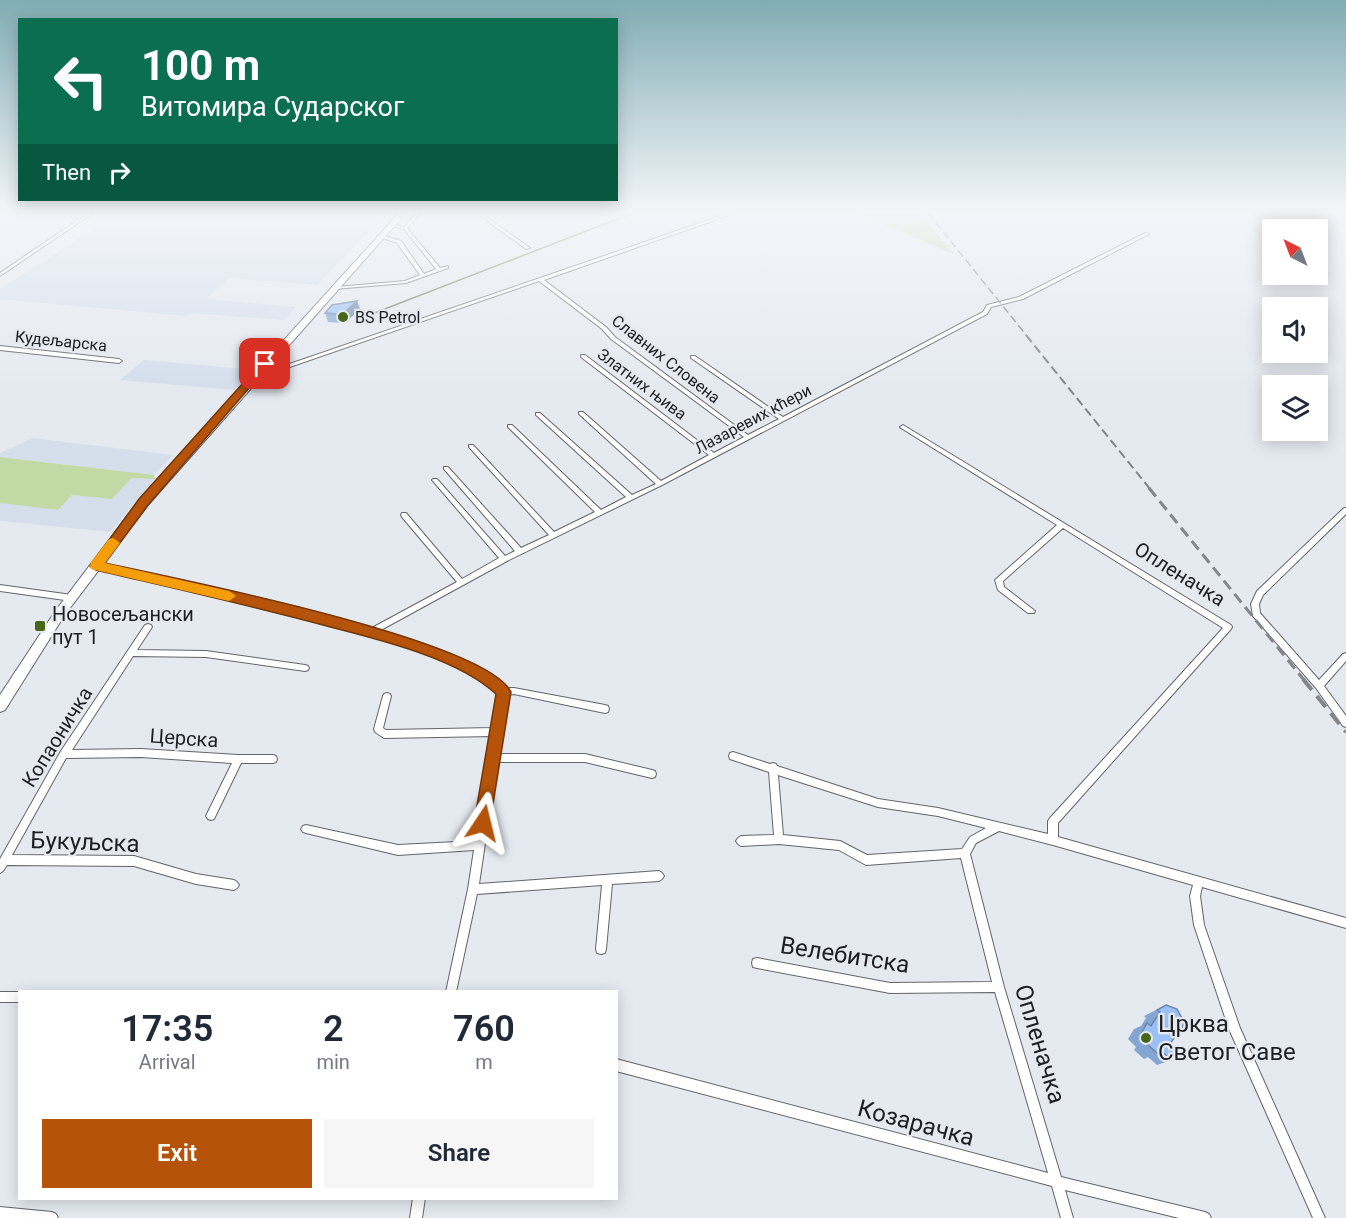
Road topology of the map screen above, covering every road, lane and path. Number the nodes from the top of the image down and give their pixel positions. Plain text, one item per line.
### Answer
1 (352, 270) edge
2 (419, 270) edge
3 (439, 270) edge
4 (570, 270) edge
5 (1076, 270) edge
6 (423, 276) junction
7 (541, 280) junction
8 (336, 288) junction
9 (0, 348) edge
10 (583, 357) dead end
11 (693, 357) dead end
12 (119, 361) dead end
13 (257, 373) junction
14 (581, 413) dead end
15 (538, 414) dead end
16 (783, 419) junction
17 (510, 426) dead end
18 (903, 427) dead end
19 (747, 437) junction
20 (471, 446) dead end
21 (713, 455) junction
22 (446, 468) dead end
23 (435, 480) dead end
24 (660, 484) junction
25 (631, 498) junction
26 (1346, 510) edge
27 (600, 513) junction
28 (404, 515) dead end
29 (1062, 525) junction
30 (554, 536) junction
31 (520, 552) junction
32 (504, 559) junction
33 (96, 566) junction
34 (461, 582) junction
35 (0, 588) edge
36 (72, 597) junction
37 (1030, 610) dead end
38 (148, 627) dead end
39 (371, 632) junction
40 (133, 653) junction
41 (1346, 656) edge
42 (304, 668) dead end
43 (1319, 686) junction
44 (504, 692) junction
45 (387, 696) dead end
46 (0, 706) edge
47 (605, 709) dead end
48 (1344, 716) edge
49 (498, 732) junction
50 (64, 754) junction
51 (733, 756) dead end
52 (494, 758) junction
53 (238, 759) junction
54 (273, 759) dead end
55 (773, 767) junction
56 (652, 774) dead end
57 (212, 816) dead end
58 (997, 828) junction
59 (306, 829) dead end
60 (779, 838) junction
61 (1053, 840) junction
62 (741, 841) dead end
63 (479, 845) junction
64 (965, 853) junction
65 (2, 864) edge
66 (658, 876) dead end
67 (607, 880) junction
68 (1199, 881) junction
69 (234, 885) dead end
70 (472, 888) junction
71 (1346, 923) edge
72 (601, 950) dead end
73 (757, 963) dead end
74 (999, 987) junction
75 (451, 990) edge
76 (0, 997) edge
77 (18, 997) edge
78 (618, 1066) edge
79 (1058, 1182) junction
80 (419, 1200) edge
81 (0, 1213) edge
82 (52, 1218) edge
83 (416, 1218) edge
84 (1067, 1218) edge
85 (1205, 1218) edge
86 (1319, 1218) edge

1 - 8 main road
2 - 6 street
3 - 6 street
4 - 7 street
5 - 16 street, Лазаревих кћери
6 - 8 street
7 - 13 street
7 - 19 street, Славних Словена
8 - 13 main road
9 - 12 street, Кудељарска
10 - 21 street, Златних њива
11 - 16 street
13 - 33 main road
14 - 24 street
15 - 25 street
16 - 19 street, Лазаревих кћери
17 - 27 street
18 - 29 street, Опленачка
19 - 21 street, Лазаревих кћери
20 - 30 street
21 - 24 street, Лазаревих кћери
22 - 31 street
23 - 32 street
24 - 25 street, Лазаревих кћери
25 - 27 street, Лазаревих кћери
26 - 43 street
27 - 30 street, Лазаревих кћери
28 - 34 street
29 - 37 street
29 - 61 street, Опленачка
30 - 31 street, Лазаревих кћери
31 - 32 street, Лазаревих кћери
32 - 34 street, Лазаревих кћери
33 - 36 main road
33 - 39 street
34 - 39 street, Лазаревих кћери
35 - 36 street
36 - 46 main road
38 - 40 street, Копаоничка
39 - 44 street
40 - 42 street
40 - 50 street, Копаоничка
41 - 43 street
43 - 48 street
44 - 47 street
44 - 49 street
45 - 49 street
49 - 52 street
50 - 53 street, Церска
50 - 65 street, Копаоничка
51 - 55 street
52 - 56 street
52 - 63 street
53 - 54 street
53 - 57 street, Церска
55 - 58 street
55 - 60 street
58 - 61 street
58 - 64 street
59 - 63 street
60 - 62 street
60 - 64 street
61 - 68 street
63 - 70 street
64 - 74 street, Опленачка
65 - 69 street, Букуљска
66 - 67 street
67 - 70 street
67 - 72 street
68 - 71 street
68 - 86 street
70 - 75 street
73 - 74 street, Велебитска
74 - 79 street, Опленачка
76 - 77 street
78 - 79 street, Козарачка
79 - 84 street, Опленачка
79 - 85 street, Козарачка
80 - 83 street
81 - 82 street

